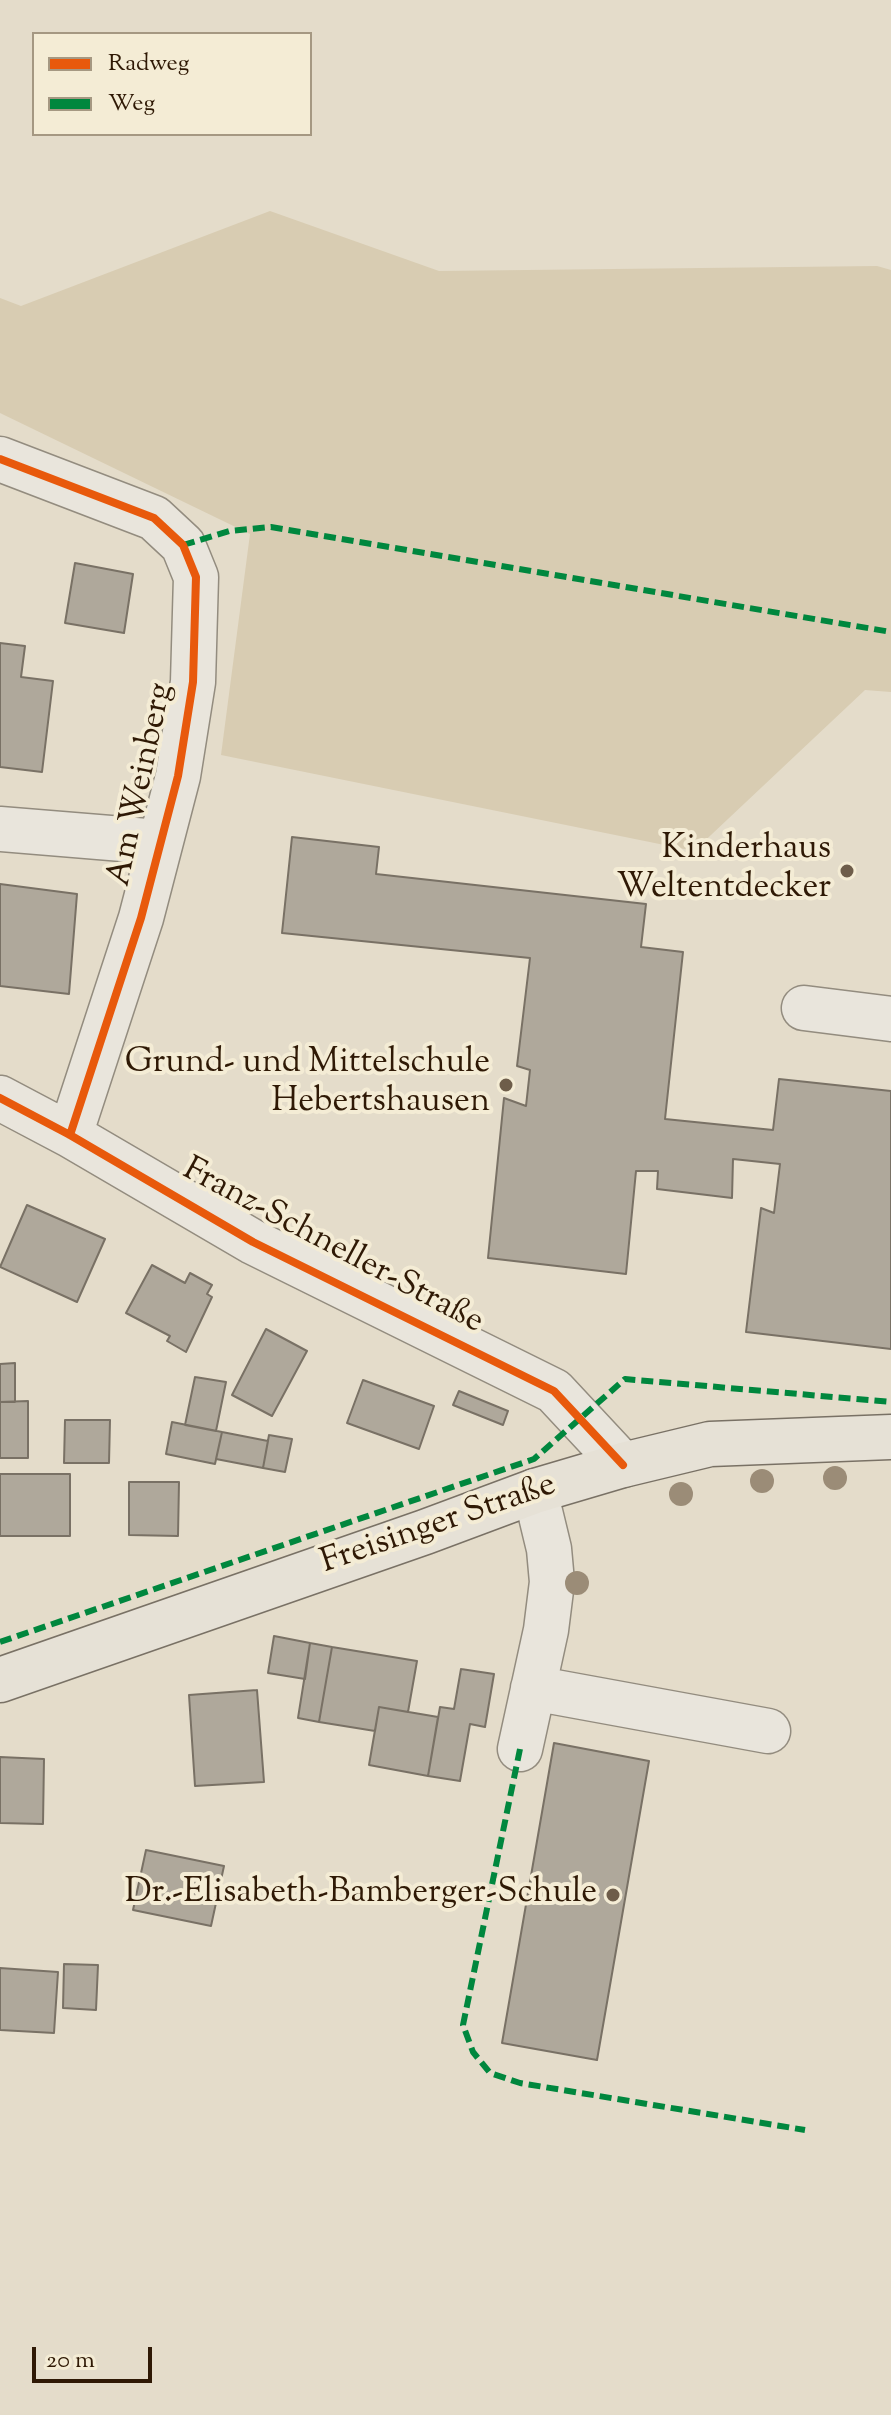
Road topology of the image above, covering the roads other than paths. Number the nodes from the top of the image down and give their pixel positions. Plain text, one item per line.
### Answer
1 (0, 459) edge
2 (0, 829) edge
3 (159, 842) junction
4 (804, 1008) dead end
5 (891, 1019) edge
6 (0, 1098) edge
7 (70, 1135) junction
8 (891, 1437) edge
9 (623, 1465) junction
10 (535, 1491) junction
11 (0, 1680) edge
12 (533, 1688) junction
13 (768, 1731) dead end
14 (520, 1749) dead end

1 - 3 street, Am Weinberg
2 - 3 street
3 - 7 street, Am Weinberg
4 - 5 street
6 - 7 street, Franz-Schneller-Straße
7 - 9 street, Franz-Schneller-Straße
8 - 9 main road, Freisinger Straße
9 - 10 main road, Freisinger Straße
10 - 11 main road, Freisinger Straße
10 - 12 street
12 - 13 street
12 - 14 street

